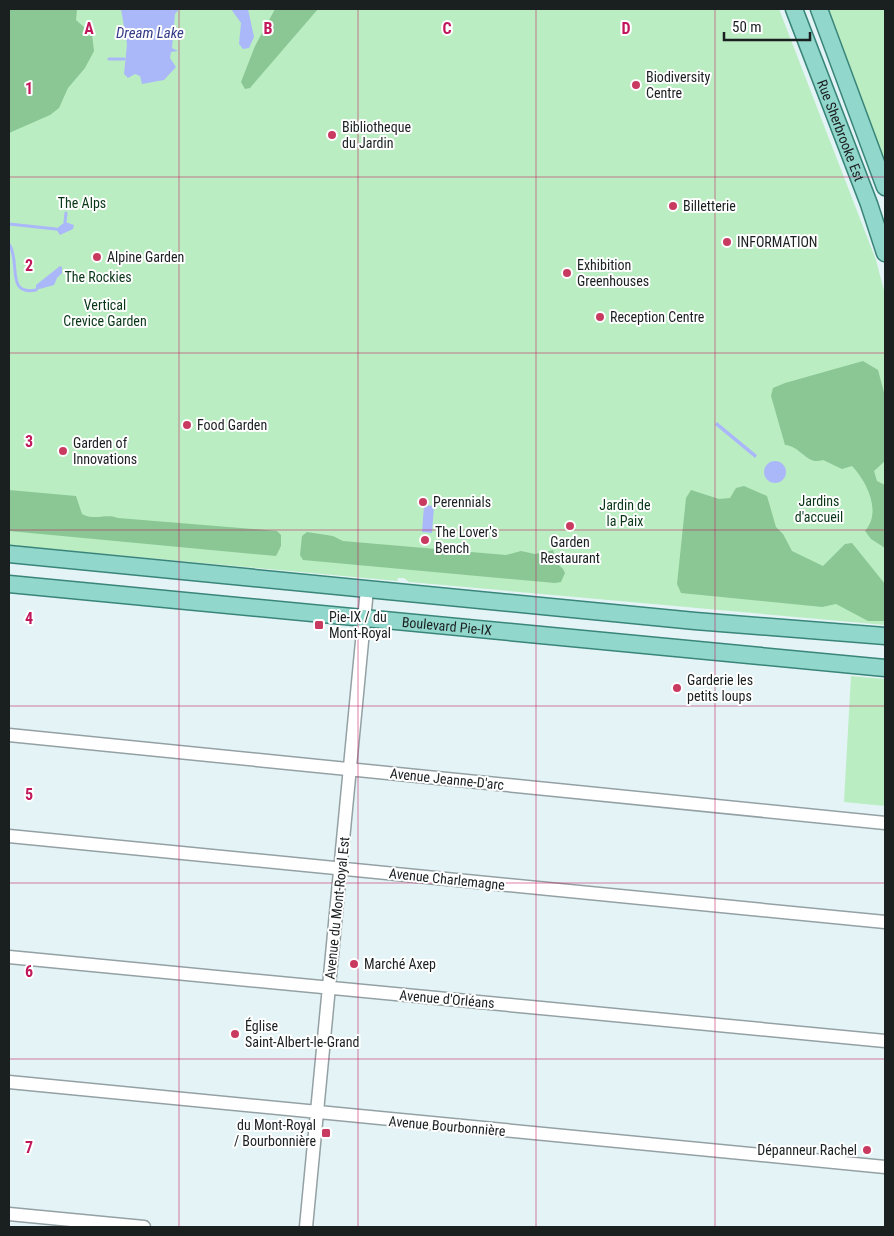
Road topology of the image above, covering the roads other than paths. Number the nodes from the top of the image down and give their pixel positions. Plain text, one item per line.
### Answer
1 (794, 9) edge
2 (818, 9) edge
3 (885, 187) edge
4 (885, 253) edge
5 (9, 554) edge
6 (9, 584) edge
7 (367, 589) junction
8 (364, 618) junction
9 (885, 636) edge
10 (885, 668) edge
11 (9, 735) edge
12 (351, 770) junction
13 (885, 823) edge
14 (9, 836) edge
15 (340, 868) junction
16 (885, 922) edge
17 (9, 957) edge
18 (329, 988) junction
19 (885, 1041) edge
20 (9, 1082) edge
21 (317, 1113) junction
22 (885, 1167) edge
23 (9, 1214) edge
24 (144, 1227) edge
25 (306, 1227) edge

1 - 4 main road, Rue Sherbrooke Est
2 - 3 main road, Rue Sherbrooke Est
5 - 7 main road, Boulevard Pie-IX
6 - 8 main road, Boulevard Pie-IX
7 - 8 street, Avenue du Mont-Royal Est
7 - 9 main road, Boulevard Pie-IX
8 - 10 main road, Boulevard Pie-IX
8 - 12 street, Avenue du Mont-Royal Est
11 - 12 street, Avenue Jeanne-D'arc
12 - 13 street, Avenue Jeanne-D'arc
12 - 15 street, Avenue du Mont-Royal Est
14 - 15 street, Avenue Charlemagne
15 - 16 street, Avenue Charlemagne
15 - 18 street, Avenue du Mont-Royal Est
17 - 18 street, Avenue d'Orléans
18 - 19 street, Avenue d'Orléans
18 - 21 street, Avenue du Mont-Royal Est
20 - 21 street, Avenue Bourbonnière
21 - 22 street, Avenue Bourbonnière
21 - 25 street, Avenue du Mont-Royal Est
23 - 24 street

